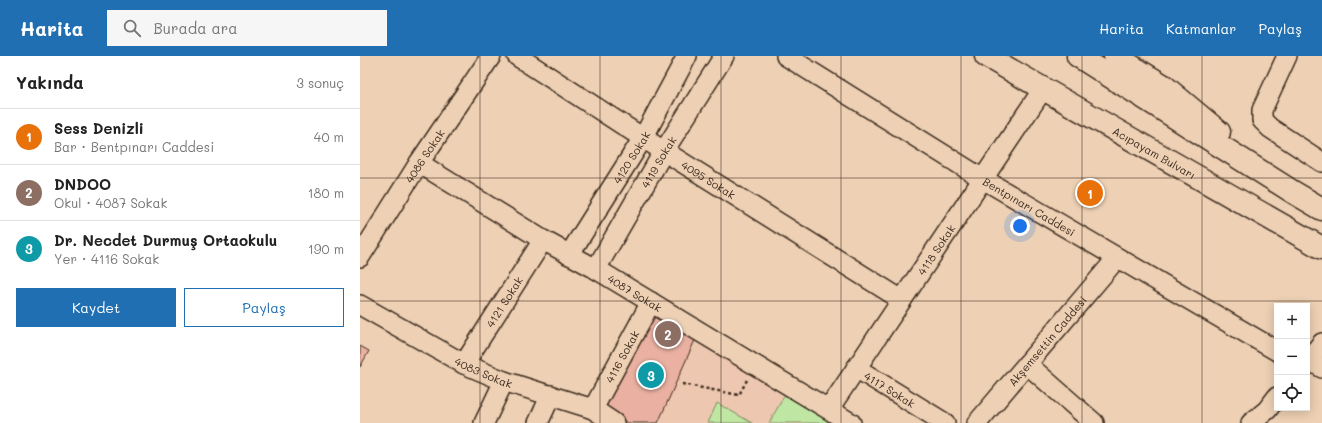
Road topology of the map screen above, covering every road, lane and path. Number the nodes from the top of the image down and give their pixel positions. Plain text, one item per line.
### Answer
1 (491, 56) edge
2 (517, 56) edge
3 (687, 56) edge
4 (724, 56) edge
5 (786, 56) edge
6 (986, 56) edge
7 (1078, 56) edge
8 (1115, 56) edge
9 (1287, 56) edge
10 (1043, 90) junction
11 (642, 138) junction
12 (664, 151) junction
13 (1322, 162) edge
14 (419, 163) junction
15 (983, 179) junction
16 (1293, 192) junction
17 (1322, 197) edge
18 (1322, 209) edge
19 (543, 240) junction
20 (1322, 248) edge
21 (569, 255) junction
22 (360, 257) edge
23 (1117, 258) junction
24 (596, 269) junction
25 (902, 300) junction
26 (651, 302) junction
27 (360, 305) edge
28 (1274, 349) edge
29 (464, 364) junction
30 (1027, 364) junction
31 (755, 365) junction
32 (856, 368) junction
33 (504, 380) junction
34 (682, 384) dead end
35 (551, 395) junction
36 (1274, 401) edge
37 (593, 409) junction
38 (829, 409) junction
39 (484, 423) edge
40 (538, 423) edge
41 (614, 423) edge
42 (851, 423) edge
43 (945, 423) edge
44 (977, 423) edge
45 (1094, 423) edge
46 (1251, 423) edge

1 - 14 street, 4086 Sokak
2 - 11 street, 4095 Sokak
3 - 11 street, 4120 Sokak
4 - 12 street, 4119 Sokak
5 - 15 street, Bentpınarı Caddesi
6 - 10 main road, Acıpayam Bulvarı
7 - 16 main road
8 - 16 main road
9 - 13 street
10 - 15 street, 4118 Sokak
10 - 20 main road, Acıpayam Bulvarı
11 - 12 street, 4095 Sokak
11 - 21 street, 4120 Sokak
12 - 24 street, 4119 Sokak
12 - 25 street, 4095 Sokak
14 - 19 street, 4087 Sokak
14 - 22 street, 4086 Sokak
15 - 23 street, Bentpınarı Caddesi
15 - 25 street, 4118 Sokak
16 - 17 main road
16 - 18 main road
19 - 21 street, 4087 Sokak
19 - 29 street, 4121 Sokak
21 - 24 street, 4087 Sokak
23 - 28 street, Bentpınarı Caddesi
23 - 30 street, Akşemsettin Caddesi
24 - 26 street, 4087 Sokak
25 - 32 street, 4118 Sokak
26 - 31 street, 4087 Sokak
26 - 37 street, 4116 Sokak
27 - 29 street, 4083 Sokak
29 - 33 street, 4083 Sokak
30 - 44 street, Akşemsettin Caddesi
30 - 45 street
31 - 34 path
31 - 38 street, 4087 Sokak
32 - 38 street, 4118 Sokak
32 - 43 street, 4117 Sokak
33 - 35 street, 4083 Sokak
33 - 39 street
35 - 37 street, 4083 Sokak
35 - 40 street
36 - 46 street
37 - 41 street, 4083 Sokak
38 - 42 street, 4087 Sokak

